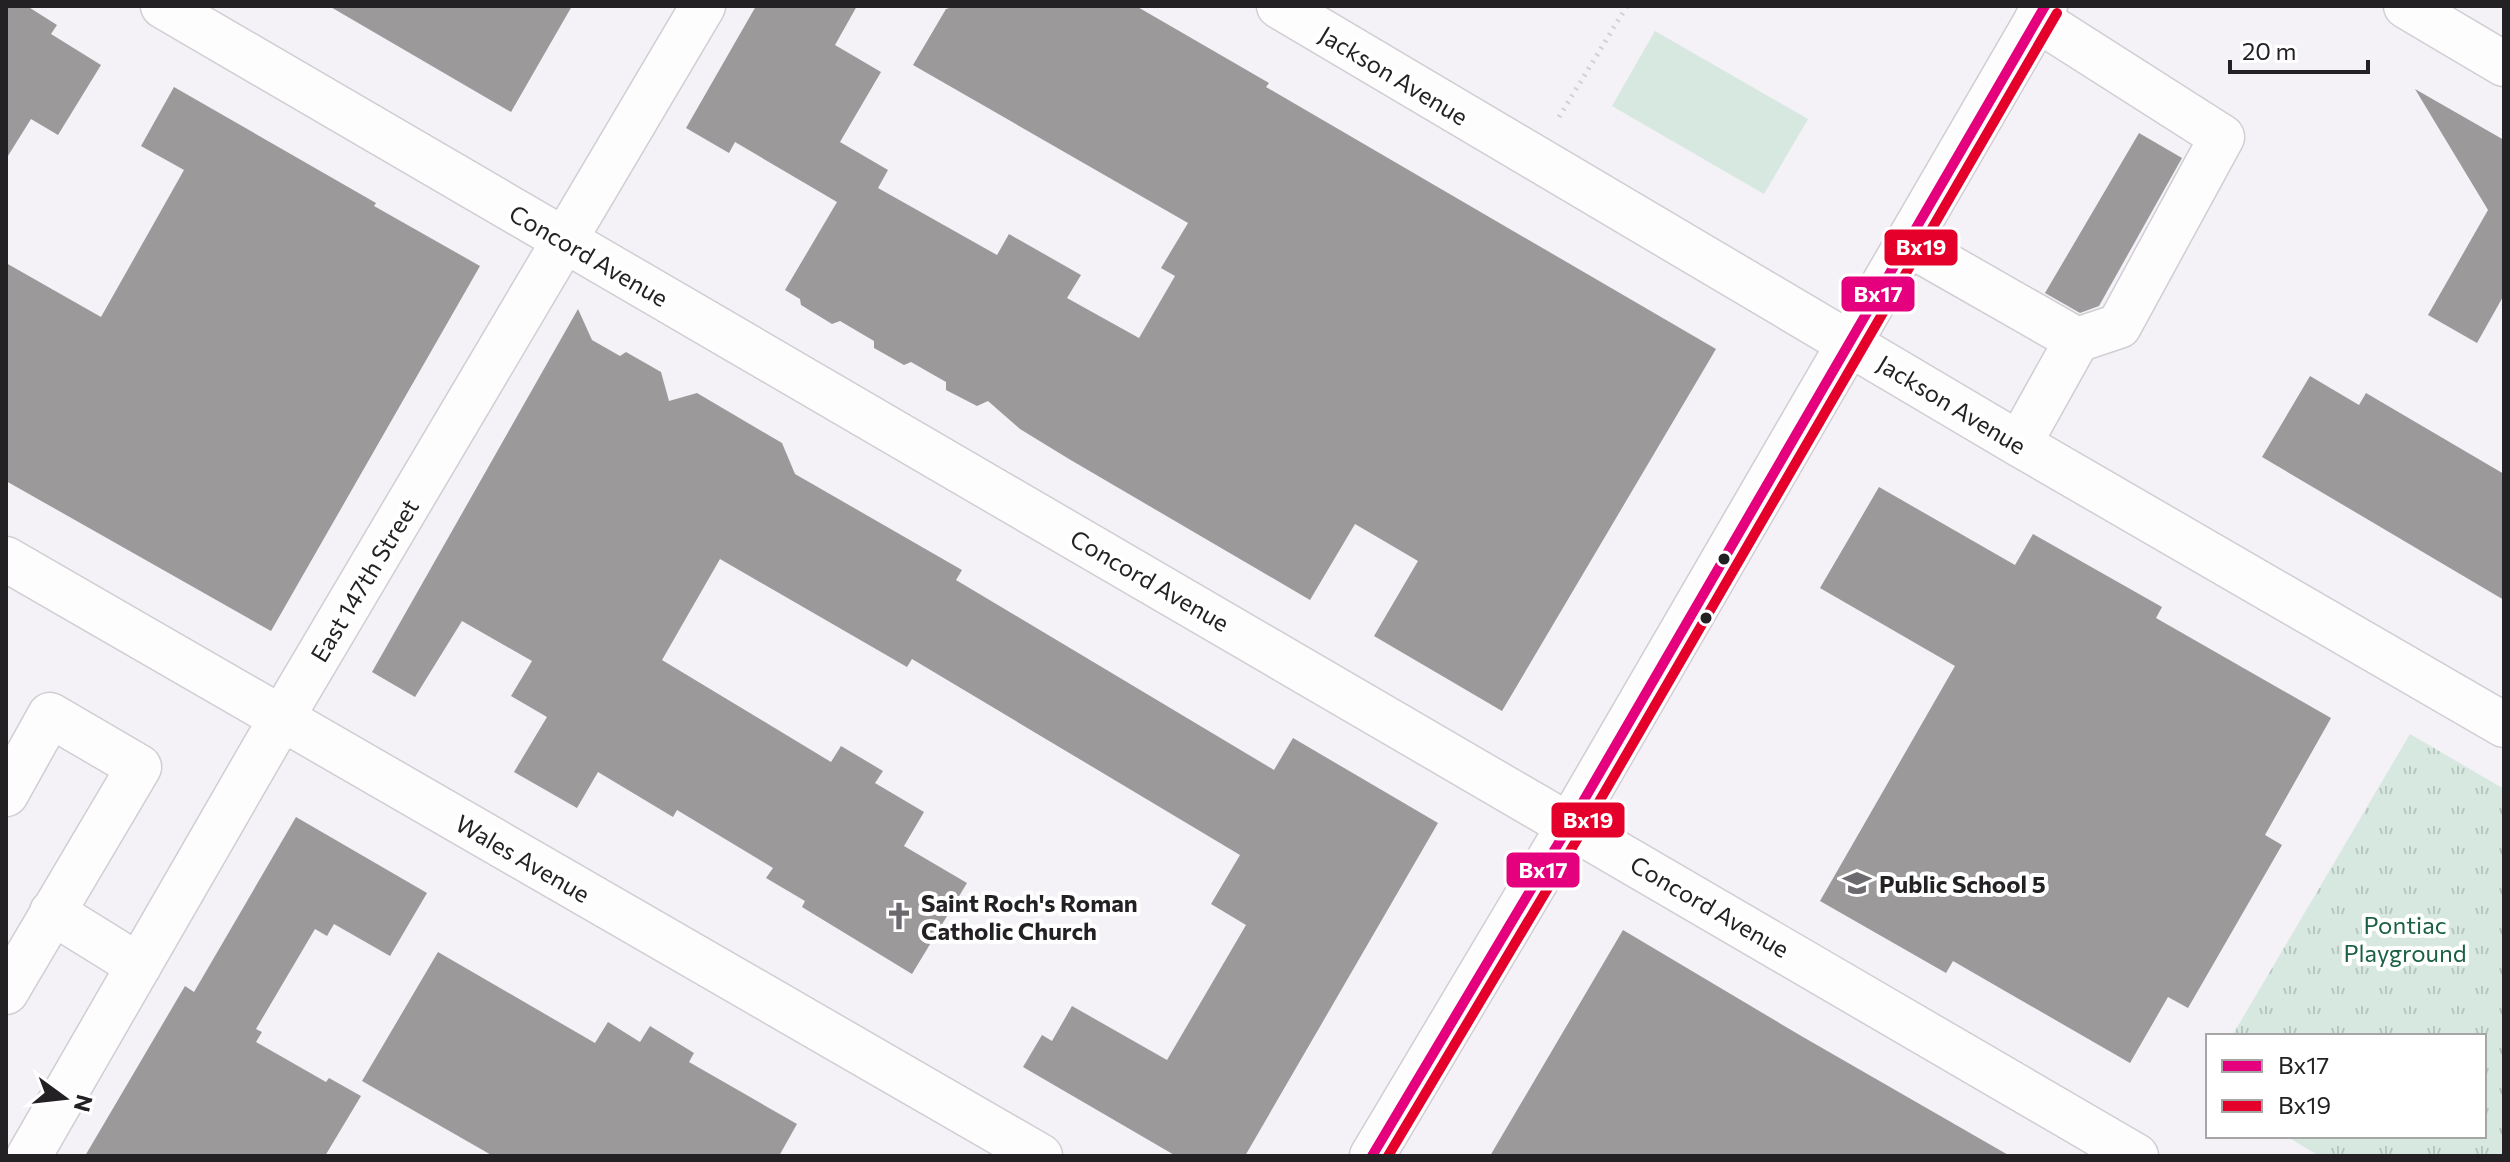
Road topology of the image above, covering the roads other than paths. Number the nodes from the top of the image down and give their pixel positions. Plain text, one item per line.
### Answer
1 (163, 6) edge
2 (703, 6) edge
3 (1279, 6) edge
4 (2406, 6) edge
5 (2041, 13) edge
6 (2504, 64) edge
7 (565, 241) junction
8 (1907, 243) junction
9 (2077, 340) junction
10 (1849, 343) junction
11 (2019, 444) junction
12 (6, 559) edge
13 (281, 719) junction
14 (2504, 725) edge
15 (6, 794) edge
16 (1570, 824) junction
17 (52, 912) junction
18 (139, 966) junction
19 (12, 967) edge
20 (2118, 1152) edge
21 (29, 1156) edge
22 (1040, 1156) edge
23 (1372, 1156) edge

1 - 7 street, Concord Avenue
2 - 7 street, East 147th Street
3 - 10 street, Jackson Avenue
4 - 6 street
5 - 8 street
5 - 9 street
7 - 13 street, East 147th Street
7 - 16 street, Concord Avenue
8 - 9 street
8 - 10 street
9 - 11 street
10 - 11 street, Jackson Avenue
10 - 16 street
11 - 14 street, Jackson Avenue
12 - 13 street, Wales Avenue
13 - 18 street, East 147th Street
13 - 22 street, Wales Avenue
15 - 17 street
16 - 20 street, Concord Avenue
16 - 23 street
17 - 18 street
17 - 19 street
18 - 21 street, East 147th Street

